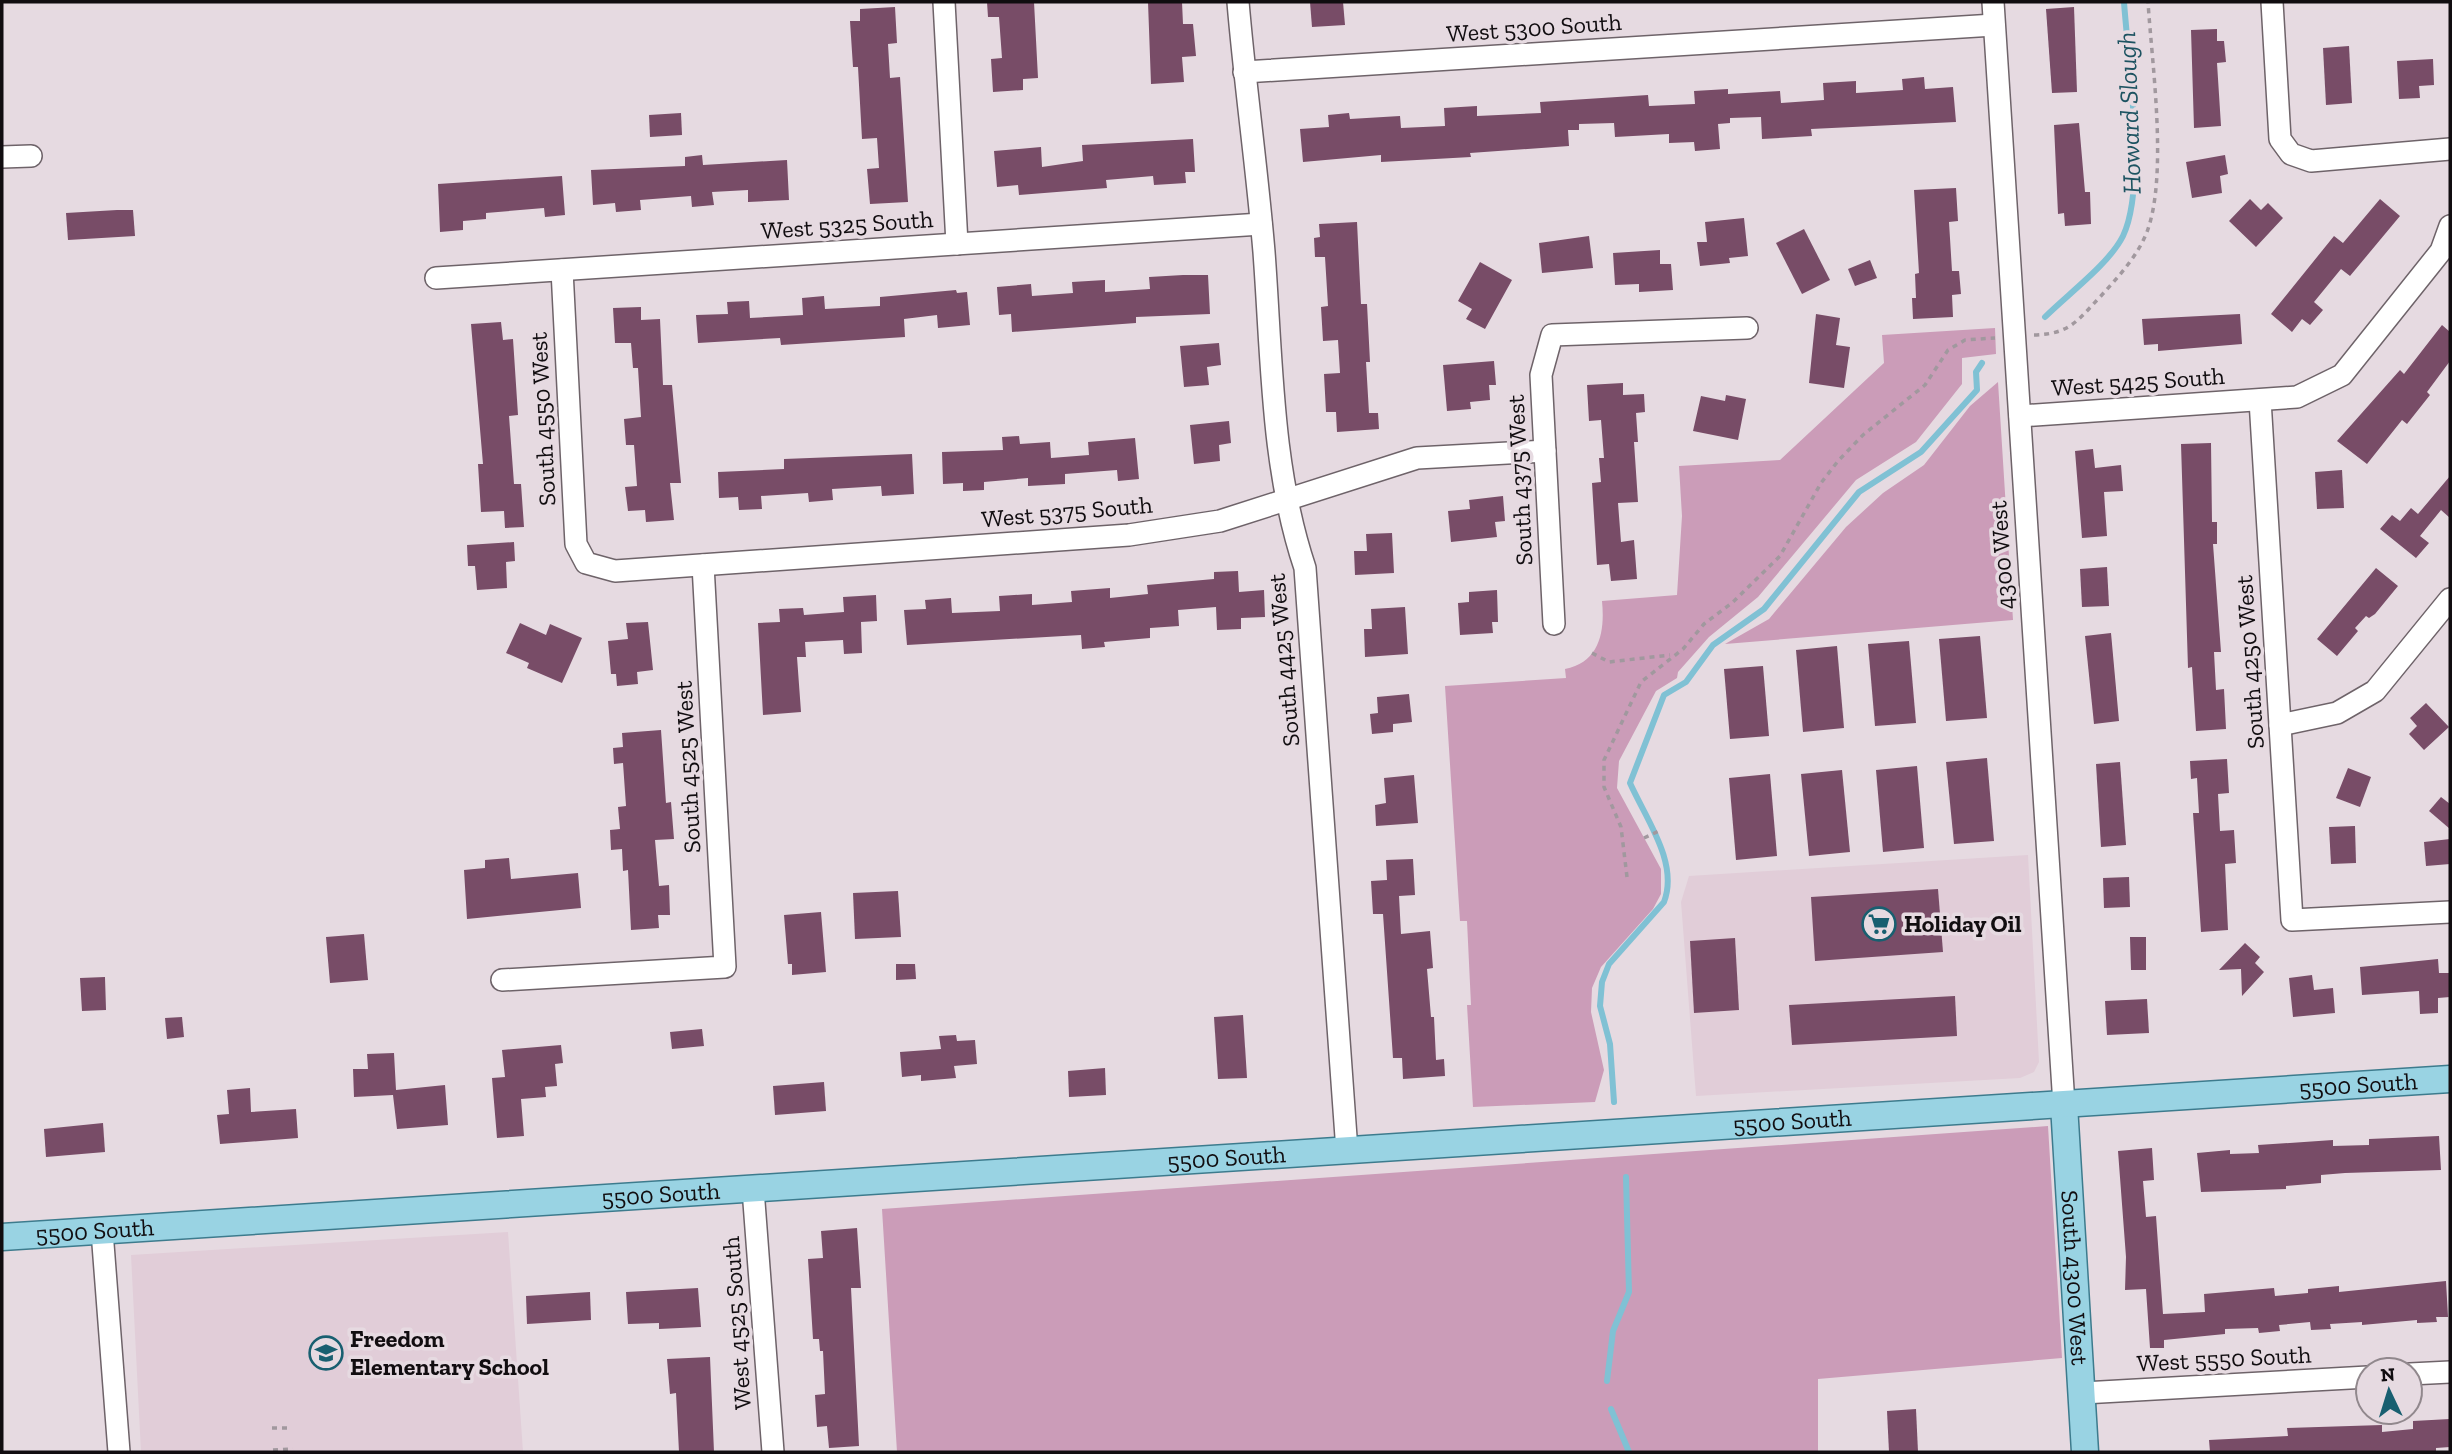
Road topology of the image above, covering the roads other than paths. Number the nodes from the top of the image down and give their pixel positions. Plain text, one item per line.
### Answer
1 (944, 2) edge
2 (1238, 2) edge
3 (1993, 2) edge
4 (2272, 2) edge
5 (1994, 25) junction
6 (1244, 72) junction
7 (2450, 149) edge
8 (31, 156) dead end
9 (2, 157) edge
10 (1261, 224) junction
11 (2450, 226) edge
12 (957, 244) junction
13 (562, 270) junction
14 (436, 278) dead end
15 (1747, 328) dead end
16 (2260, 400) junction
17 (2020, 416) junction
18 (1545, 451) junction
19 (1285, 500) junction
20 (586, 563) joint
21 (703, 565) junction
22 (2450, 599) edge
23 (1554, 624) dead end
24 (2280, 725) junction
25 (2450, 912) edge
26 (502, 980) dead end
27 (2450, 1079) edge
28 (2064, 1105) junction
29 (1347, 1151) junction
30 (753, 1189) junction
31 (102, 1231) junction
32 (2, 1237) edge
33 (2450, 1372) edge
34 (2424, 1373) edge
35 (2354, 1378) edge
36 (2082, 1393) junction
37 (119, 1452) edge
38 (773, 1452) edge
39 (2085, 1452) edge

1 - 12 street
2 - 6 street, South 4425 West
3 - 5 street, 4300 West
4 - 7 street
5 - 6 street, West 5300 South
5 - 17 street, 4300 West
6 - 10 street, South 4425 West
8 - 9 street
10 - 12 street, West 5325 South
10 - 19 street, South 4425 West
11 - 16 street, West 5425 South
12 - 13 street, West 5325 South
13 - 14 street, West 5325 South
13 - 20 street, South 4550 West
15 - 18 street, South 4375 West
16 - 17 street, West 5425 South
16 - 24 street, South 4250 West
17 - 28 street, 4300 West
18 - 19 street, West 5375 South
18 - 23 street, South 4375 West
19 - 21 street, West 5375 South
19 - 29 street, South 4425 West
20 - 21 street, West 5375 South
21 - 26 street, South 4525 West
22 - 24 street
24 - 25 street, South 4250 West
27 - 28 main road, 5500 South
28 - 29 main road, 5500 South
28 - 36 main road, South 4300 West
29 - 30 main road, 5500 South
30 - 31 main road, 5500 South
30 - 38 street, West 4525 South
31 - 32 main road, 5500 South
31 - 37 street
33 - 34 street
35 - 36 street, West 5550 South
36 - 39 main road, South 4300 West

